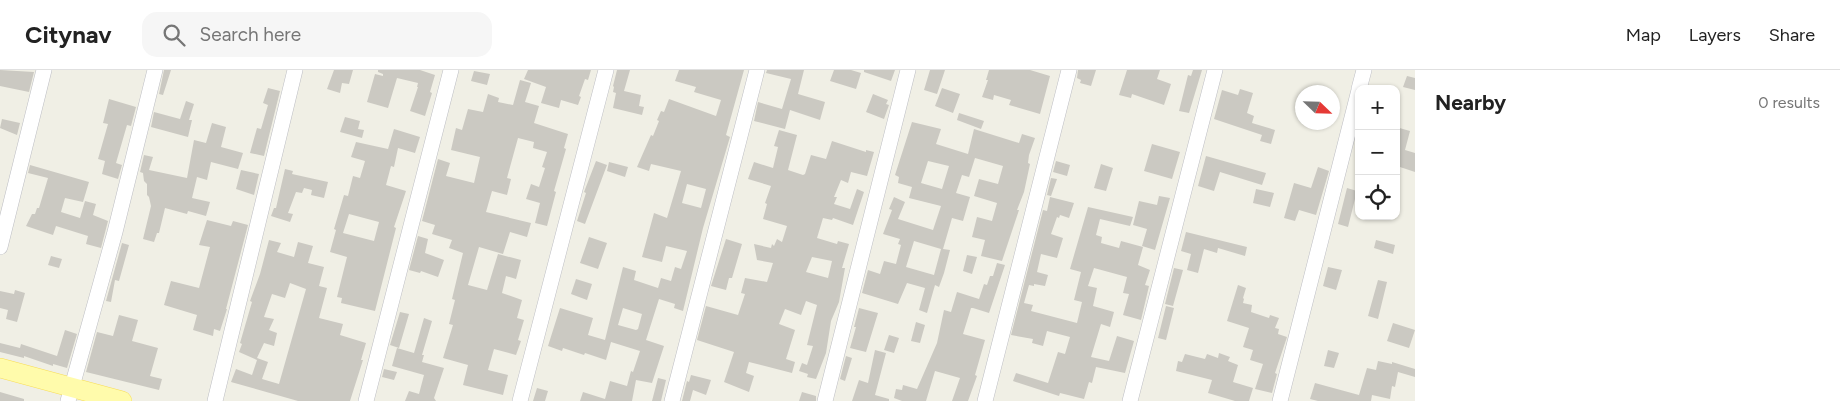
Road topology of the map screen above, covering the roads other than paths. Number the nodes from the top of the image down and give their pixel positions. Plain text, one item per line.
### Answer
1 (44, 70) edge
2 (155, 70) edge
3 (295, 70) edge
4 (451, 70) edge
5 (606, 70) edge
6 (757, 70) edge
7 (908, 70) edge
8 (1069, 70) edge
9 (1215, 70) edge
10 (1364, 70) edge
11 (1360, 85) edge
12 (1355, 105) edge
13 (0, 247) edge
14 (0, 368) edge
15 (70, 395) edge
16 (122, 401) edge
17 (214, 401) edge
18 (366, 401) edge
19 (520, 401) edge
20 (672, 401) edge
21 (825, 401) edge
22 (985, 401) edge
23 (1130, 401) edge
24 (1280, 401) edge

1 - 13 street
2 - 15 street
3 - 17 street
4 - 18 street
5 - 19 street
6 - 20 street
7 - 21 street
8 - 22 street
9 - 23 street
10 - 11 street
12 - 24 street
14 - 15 main road
15 - 16 main road

